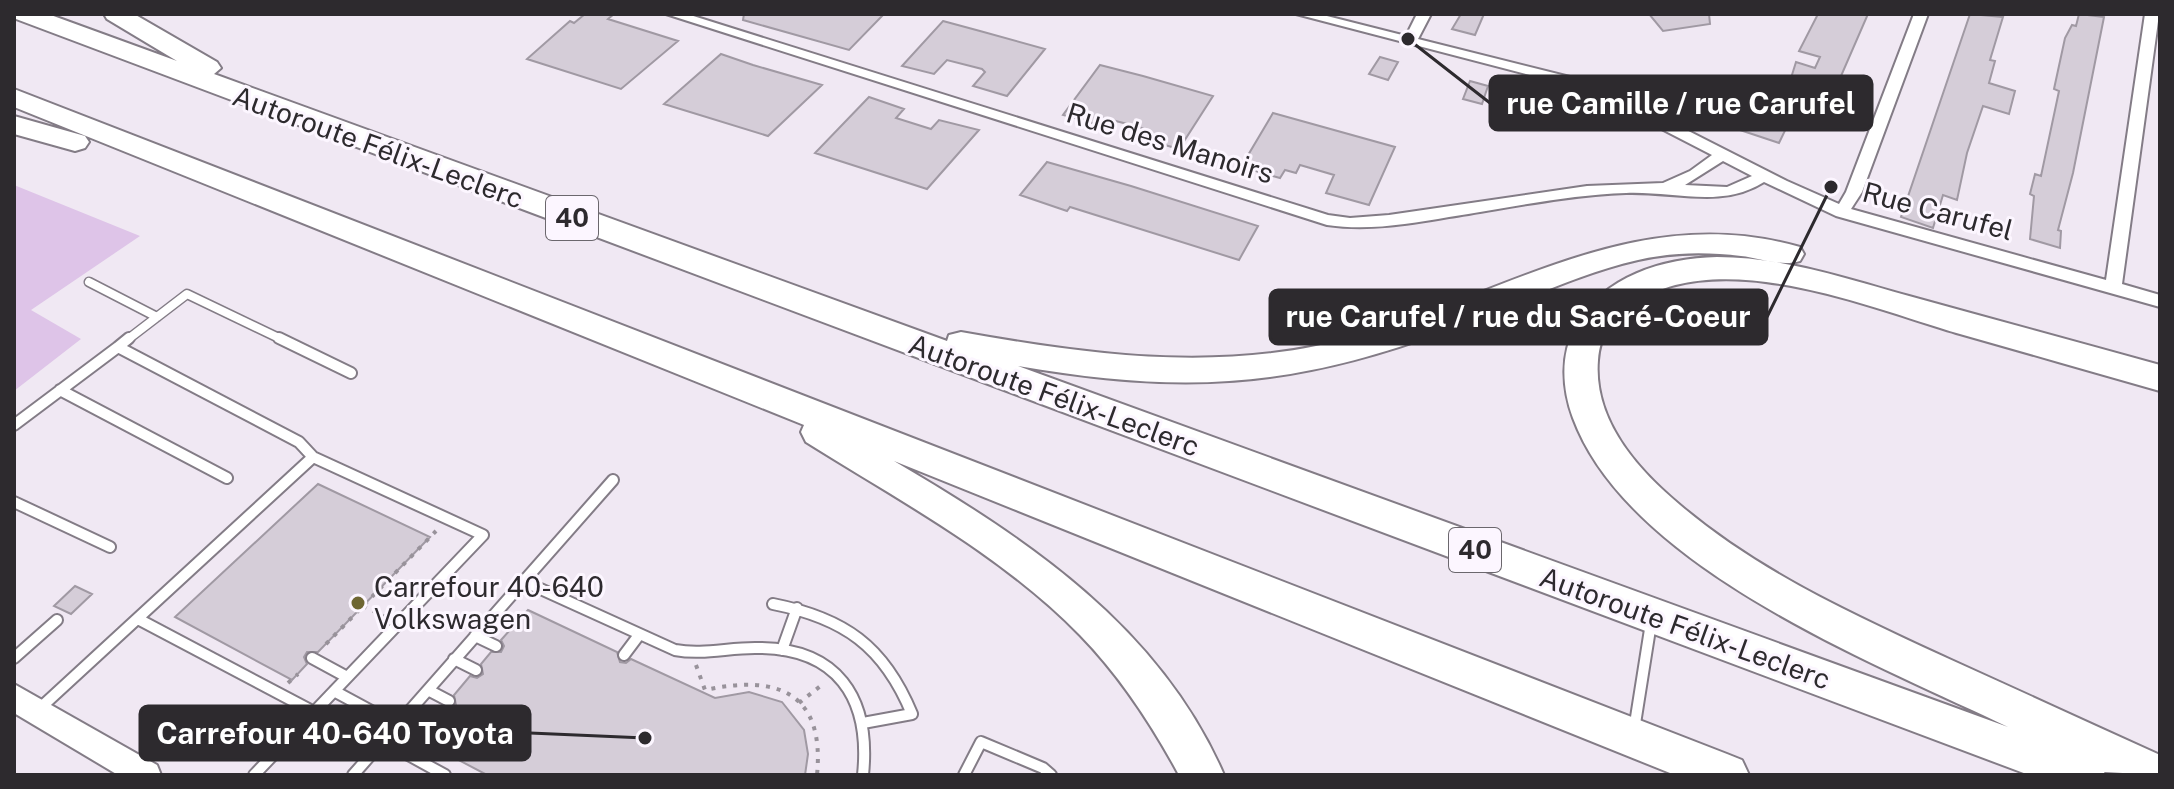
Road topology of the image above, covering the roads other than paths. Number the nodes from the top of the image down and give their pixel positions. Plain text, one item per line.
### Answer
1 (25, 14) edge
2 (116, 14) edge
3 (673, 14) edge
4 (1303, 14) edge
5 (1424, 14) edge
6 (1921, 14) edge
7 (2153, 14) edge
8 (2160, 16) edge
9 (1411, 40) junction
10 (14, 97) edge
11 (277, 110) junction
12 (14, 125) edge
13 (1723, 154) junction
14 (1764, 175) junction
15 (230, 183) junction
16 (1664, 188) junction
17 (1842, 212) junction
18 (89, 282) dead end
19 (2113, 286) junction
20 (2160, 301) edge
21 (157, 317) junction
22 (867, 326) junction
23 (118, 347) junction
24 (2160, 356) edge
25 (351, 373) dead end
26 (2160, 378) edge
27 (744, 387) junction
28 (60, 390) junction
29 (14, 425) edge
30 (313, 457) junction
31 (227, 478) dead end
32 (613, 480) dead end
33 (14, 502) edge
34 (110, 547) dead end
35 (523, 581) junction
36 (773, 604) dead end
37 (797, 608) junction
38 (1653, 615) junction
39 (138, 619) junction
40 (57, 620) dead end
41 (639, 635) junction
42 (475, 636) junction
43 (496, 646) dead end
44 (782, 650) junction
45 (624, 655) dead end
46 (14, 658) edge
47 (312, 658) dead end
48 (454, 659) junction
49 (476, 670) dead end
50 (347, 677) junction
51 (428, 690) junction
52 (334, 691) junction
53 (449, 701) dead end
54 (26, 704) edge
55 (314, 712) junction
56 (863, 723) junction
57 (397, 725) junction
58 (1633, 738) junction
59 (383, 741) junction
60 (146, 775) edge
61 (254, 775) edge
62 (353, 775) edge
63 (445, 775) edge
64 (863, 775) edge
65 (964, 775) edge
66 (1051, 775) edge
67 (1202, 775) edge
68 (1727, 775) edge
69 (2084, 775) edge
70 (2156, 775) edge

1 - 11 highway, Autoroute Félix-Leclerc / 40
2 - 11 highway
3 - 16 street, Rue des Manoirs
4 - 9 street, Rue Carufel
5 - 9 street
6 - 17 street
7 - 8 street
7 - 19 street
9 - 13 street, Rue Carufel
10 - 15 highway
11 - 22 highway, Autoroute Félix-Leclerc / 40
12 - 15 highway
13 - 14 street, Rue Carufel
13 - 16 street, Rue des Manoirs
14 - 16 street, Rue des Manoirs
14 - 17 street, Rue Carufel
15 - 27 highway
17 - 19 street, Rue Carufel
18 - 21 lane
19 - 20 street, Rue Carufel
21 - 23 lane
21 - 25 lane
22 - 24 highway
22 - 38 highway, Autoroute Félix-Leclerc / 40
23 - 28 lane
23 - 30 lane
26 - 70 highway
27 - 58 highway
27 - 67 highway
28 - 29 lane
28 - 31 lane
30 - 39 lane
30 - 50 lane
32 - 35 lane
33 - 34 lane
35 - 41 lane
35 - 42 lane
36 - 37 lane
37 - 44 lane
37 - 56 lane
38 - 58 lane
38 - 69 highway, Autoroute Félix-Leclerc / 40
39 - 54 lane
39 - 55 lane
40 - 46 lane
41 - 44 lane
41 - 45 lane
42 - 43 lane
42 - 48 lane
44 - 56 lane
47 - 50 lane
48 - 49 lane
48 - 51 lane
50 - 52 lane
51 - 53 lane
51 - 57 lane
52 - 55 lane
52 - 57 lane
54 - 60 street
55 - 61 lane
56 - 64 lane
57 - 59 lane
58 - 68 highway
59 - 62 lane
59 - 63 lane
65 - 66 lane

